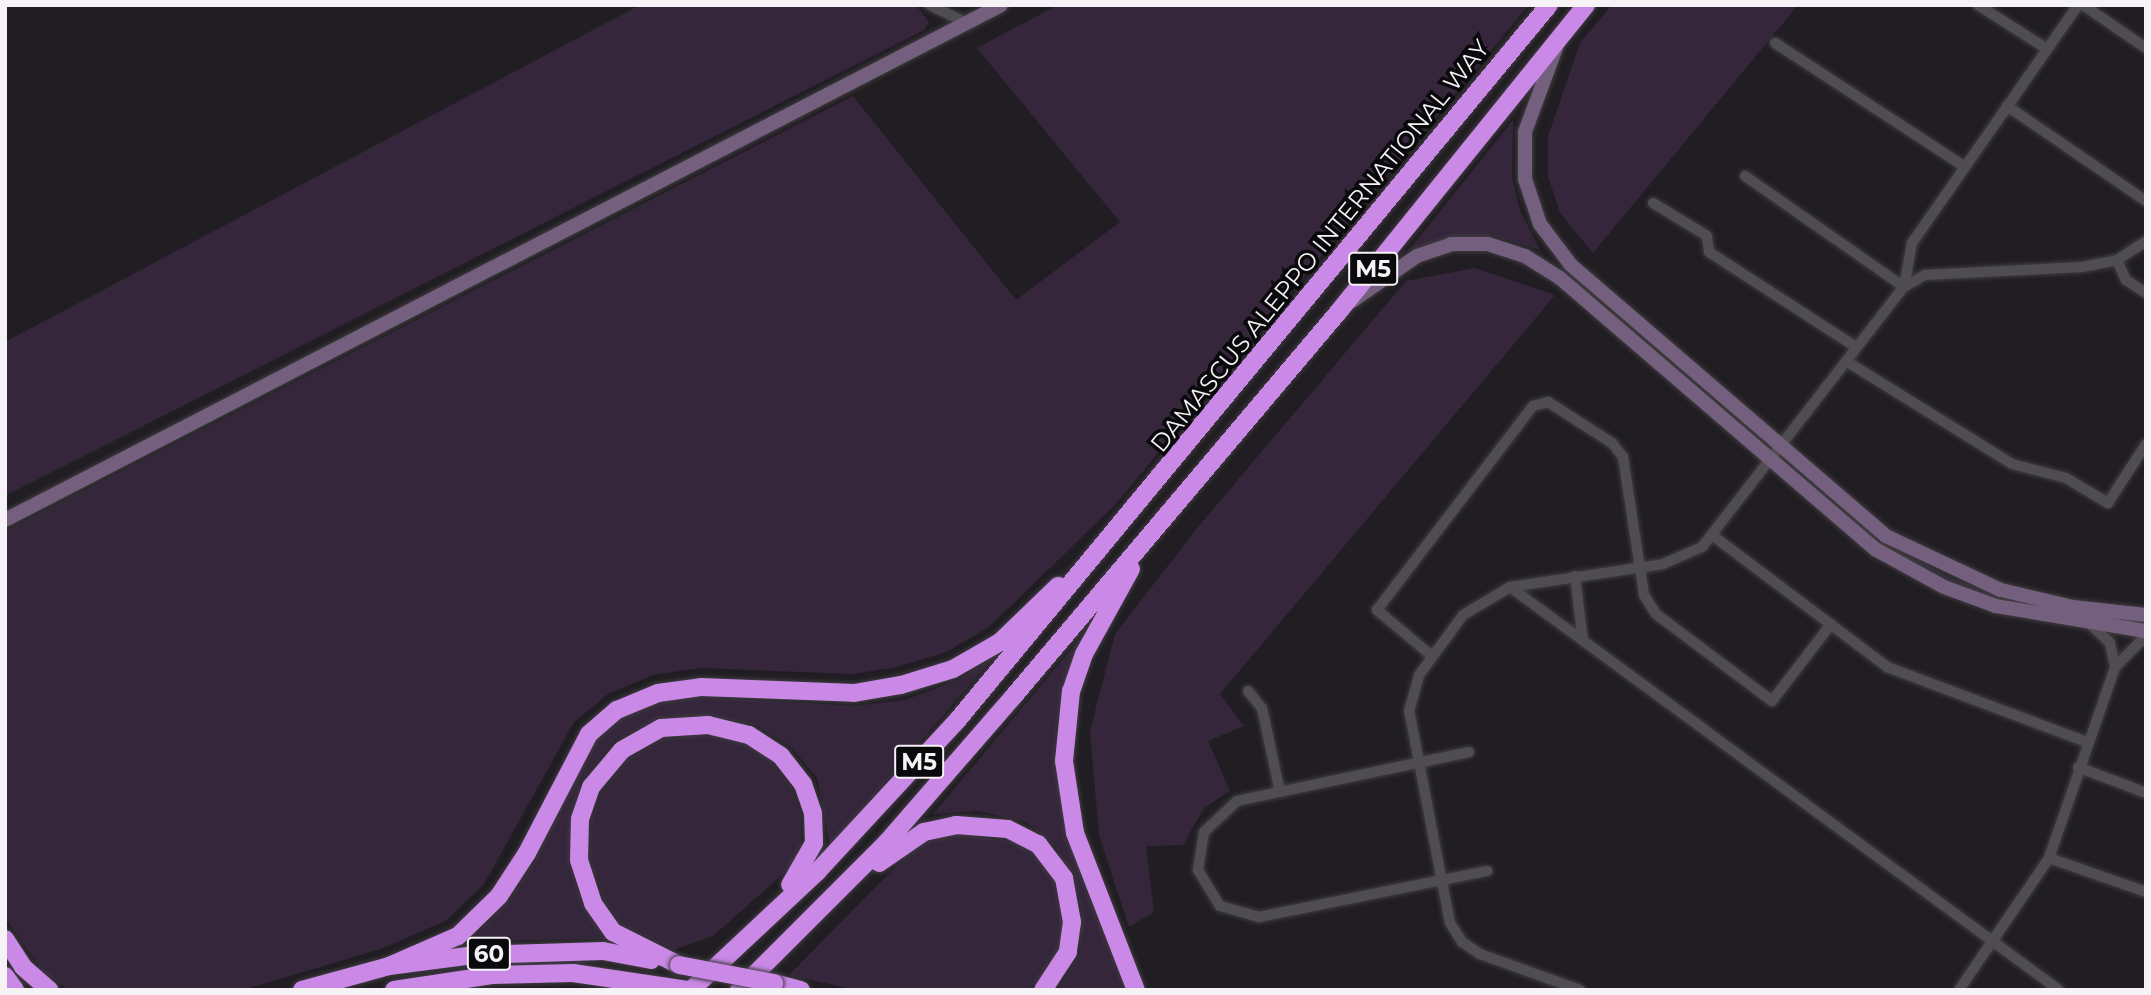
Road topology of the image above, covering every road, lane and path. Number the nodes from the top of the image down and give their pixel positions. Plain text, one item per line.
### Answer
1 (930, 5) edge
2 (1001, 5) edge
3 (1549, 5) edge
4 (1586, 5) edge
5 (1978, 5) edge
6 (2080, 5) edge
7 (967, 23) junction
8 (1564, 31) junction
9 (1775, 43) dead end
10 (2146, 48) edge
11 (2047, 49) junction
12 (2007, 106) junction
13 (1965, 167) junction
14 (1745, 176) dead end
15 (2146, 201) edge
16 (1653, 203) dead end
17 (2146, 242) edge
18 (1564, 254) junction
19 (2117, 260) junction
20 (1550, 271) junction
21 (1904, 287) junction
22 (2146, 293) edge
23 (1340, 310) junction
24 (1856, 347) junction
25 (1846, 361) junction
26 (1780, 444) junction
27 (2146, 444) edge
28 (1770, 458) junction
29 (1129, 518) junction
30 (5, 520) edge
31 (1155, 529) junction
32 (1712, 535) junction
33 (1640, 567) junction
34 (1575, 576) junction
35 (1510, 587) junction
36 (2146, 615) edge
37 (1831, 624) junction
38 (2091, 625) junction
39 (2146, 634) edge
40 (1583, 641) junction
41 (1432, 656) junction
42 (2115, 667) junction
43 (1248, 691) dead end
44 (2087, 742) junction
45 (1469, 752) dead end
46 (1419, 762) junction
47 (2078, 767) junction
48 (1280, 792) junction
49 (2146, 793) edge
50 (2049, 858) junction
51 (1487, 871) dead end
52 (1442, 880) junction
53 (2146, 892) edge
54 (827, 905) junction
55 (5, 939) edge
56 (1992, 943) junction
57 (733, 949) junction
58 (679, 965) junction
59 (389, 966) junction
60 (5, 976) edge
61 (5, 983) edge
62 (6, 990) edge
63 (15, 990) edge
64 (49, 990) edge
65 (302, 990) edge
66 (394, 990) edge
67 (690, 990) edge
68 (739, 990) edge
69 (801, 990) edge
70 (1043, 990) edge
71 (1136, 990) edge
72 (1580, 990) edge
73 (1959, 990) edge
74 (2059, 990) edge

1 - 7 street
2 - 7 street
3 - 29 highway, DAMASCUS ALEPPO INTERNATIONAL WAY / M5
4 - 8 highway, M5
5 - 11 street
6 - 10 street
6 - 11 street
7 - 30 street
8 - 18 street
8 - 23 highway, M5
9 - 13 street
11 - 12 street
12 - 13 street
12 - 15 street
13 - 21 street
14 - 21 street
16 - 24 street
17 - 19 street
18 - 20 street
18 - 26 street
19 - 21 street
19 - 22 street
20 - 23 street
20 - 28 street
21 - 24 street
23 - 31 highway, M5
24 - 25 street
25 - 26 street
25 - 27 street
26 - 28 street
26 - 36 street
28 - 32 street
28 - 38 street
29 - 57 highway, M5
29 - 59 highway
31 - 54 highway, M5
31 - 71 highway
32 - 33 street
32 - 37 street
33 - 34 street
33 - 37 street
33 - 41 street
34 - 35 street
34 - 40 street
35 - 40 street
35 - 41 street
37 - 44 street
38 - 39 street
38 - 42 street
39 - 42 street
40 - 56 street
41 - 46 street
42 - 44 street
43 - 48 street
44 - 47 street
45 - 46 street
46 - 48 street
46 - 52 street
47 - 49 street
47 - 50 street
48 - 52 street
50 - 53 street
50 - 56 street
51 - 52 street
52 - 72 street
54 - 68 highway, M5
54 - 70 highway
55 - 64 highway
56 - 73 street
56 - 74 street
57 - 58 highway
57 - 67 highway, M5
58 - 59 highway, 60
58 - 69 highway, bridge
59 - 65 highway, 60
60 - 63 highway
61 - 62 highway
66 - 67 highway

